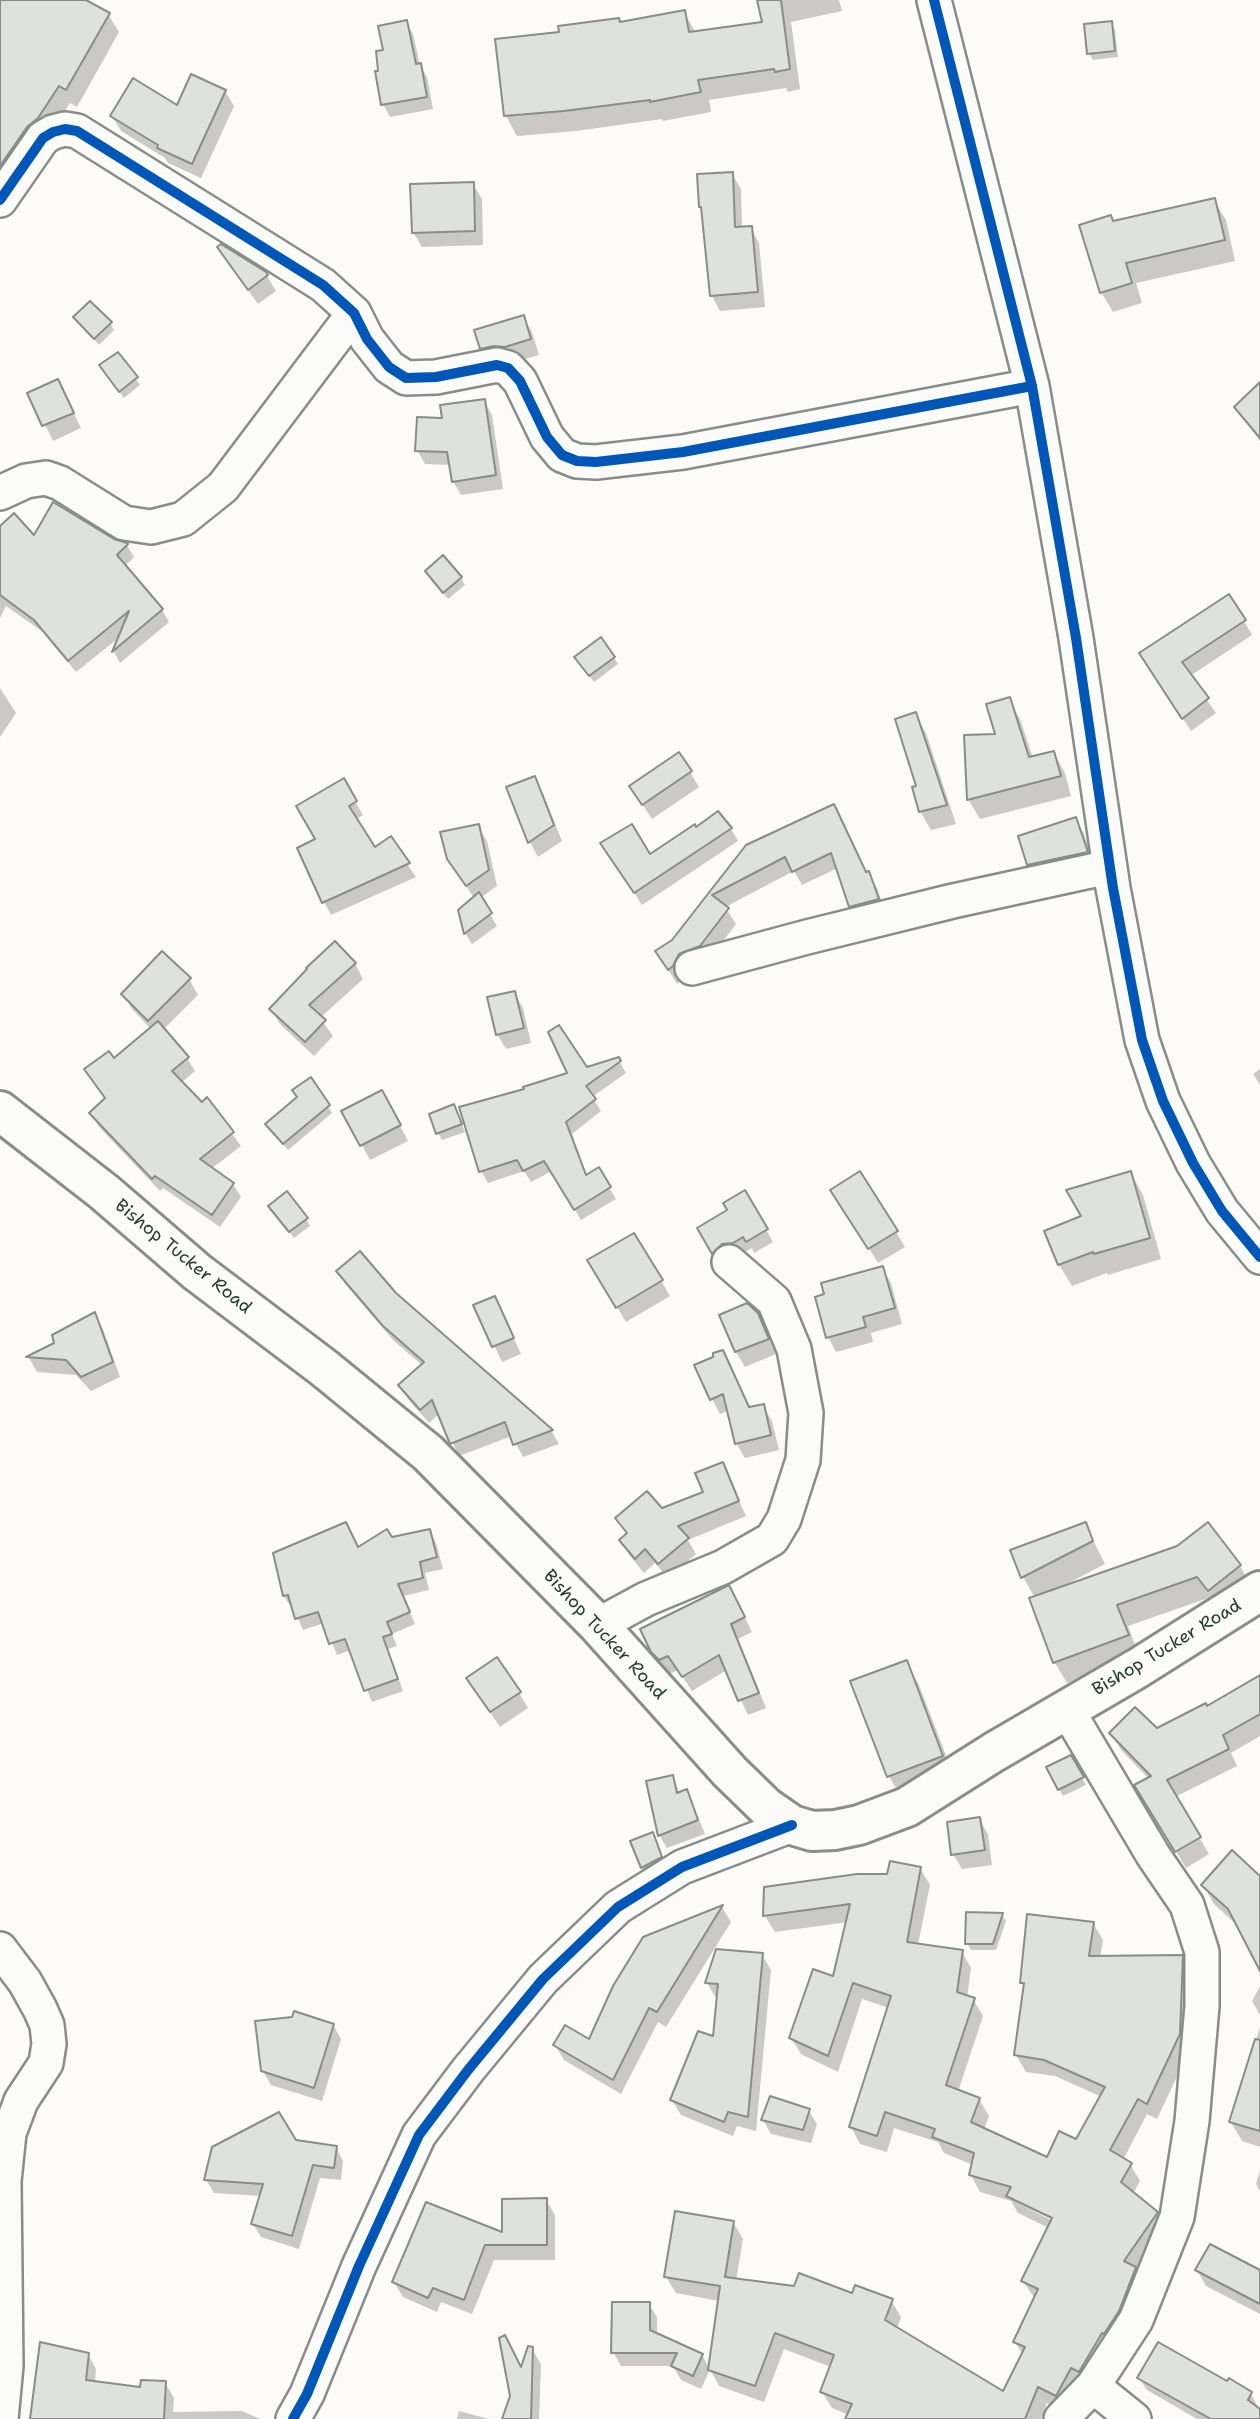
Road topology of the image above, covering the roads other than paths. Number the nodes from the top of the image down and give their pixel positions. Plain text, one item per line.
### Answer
1 (934, 0) edge
2 (0, 200) edge
3 (354, 313) junction
4 (1032, 386) junction
5 (0, 493) edge
6 (1110, 867) junction
7 (692, 968) dead end
8 (0, 1111) edge
9 (1260, 1257) edge
10 (729, 1262) dead end
11 (1260, 1591) edge
12 (598, 1625) junction
13 (1066, 1708) junction
14 (792, 1825) junction
15 (0, 1949) edge
16 (1093, 2386) junction
17 (1, 2419) edge
18 (293, 2419) edge
19 (1060, 2419) edge
20 (1134, 2419) edge

1 - 4 street
2 - 3 street
3 - 4 street
3 - 5 street
4 - 6 street
6 - 7 street
6 - 9 street
8 - 12 main road, Bishop Tucker Road
10 - 12 street
11 - 13 main road, Bishop Tucker Road
12 - 14 main road, Bishop Tucker Road
13 - 14 main road, Bishop Tucker Road
13 - 16 street
14 - 18 street
15 - 17 street
16 - 19 street
16 - 20 street

